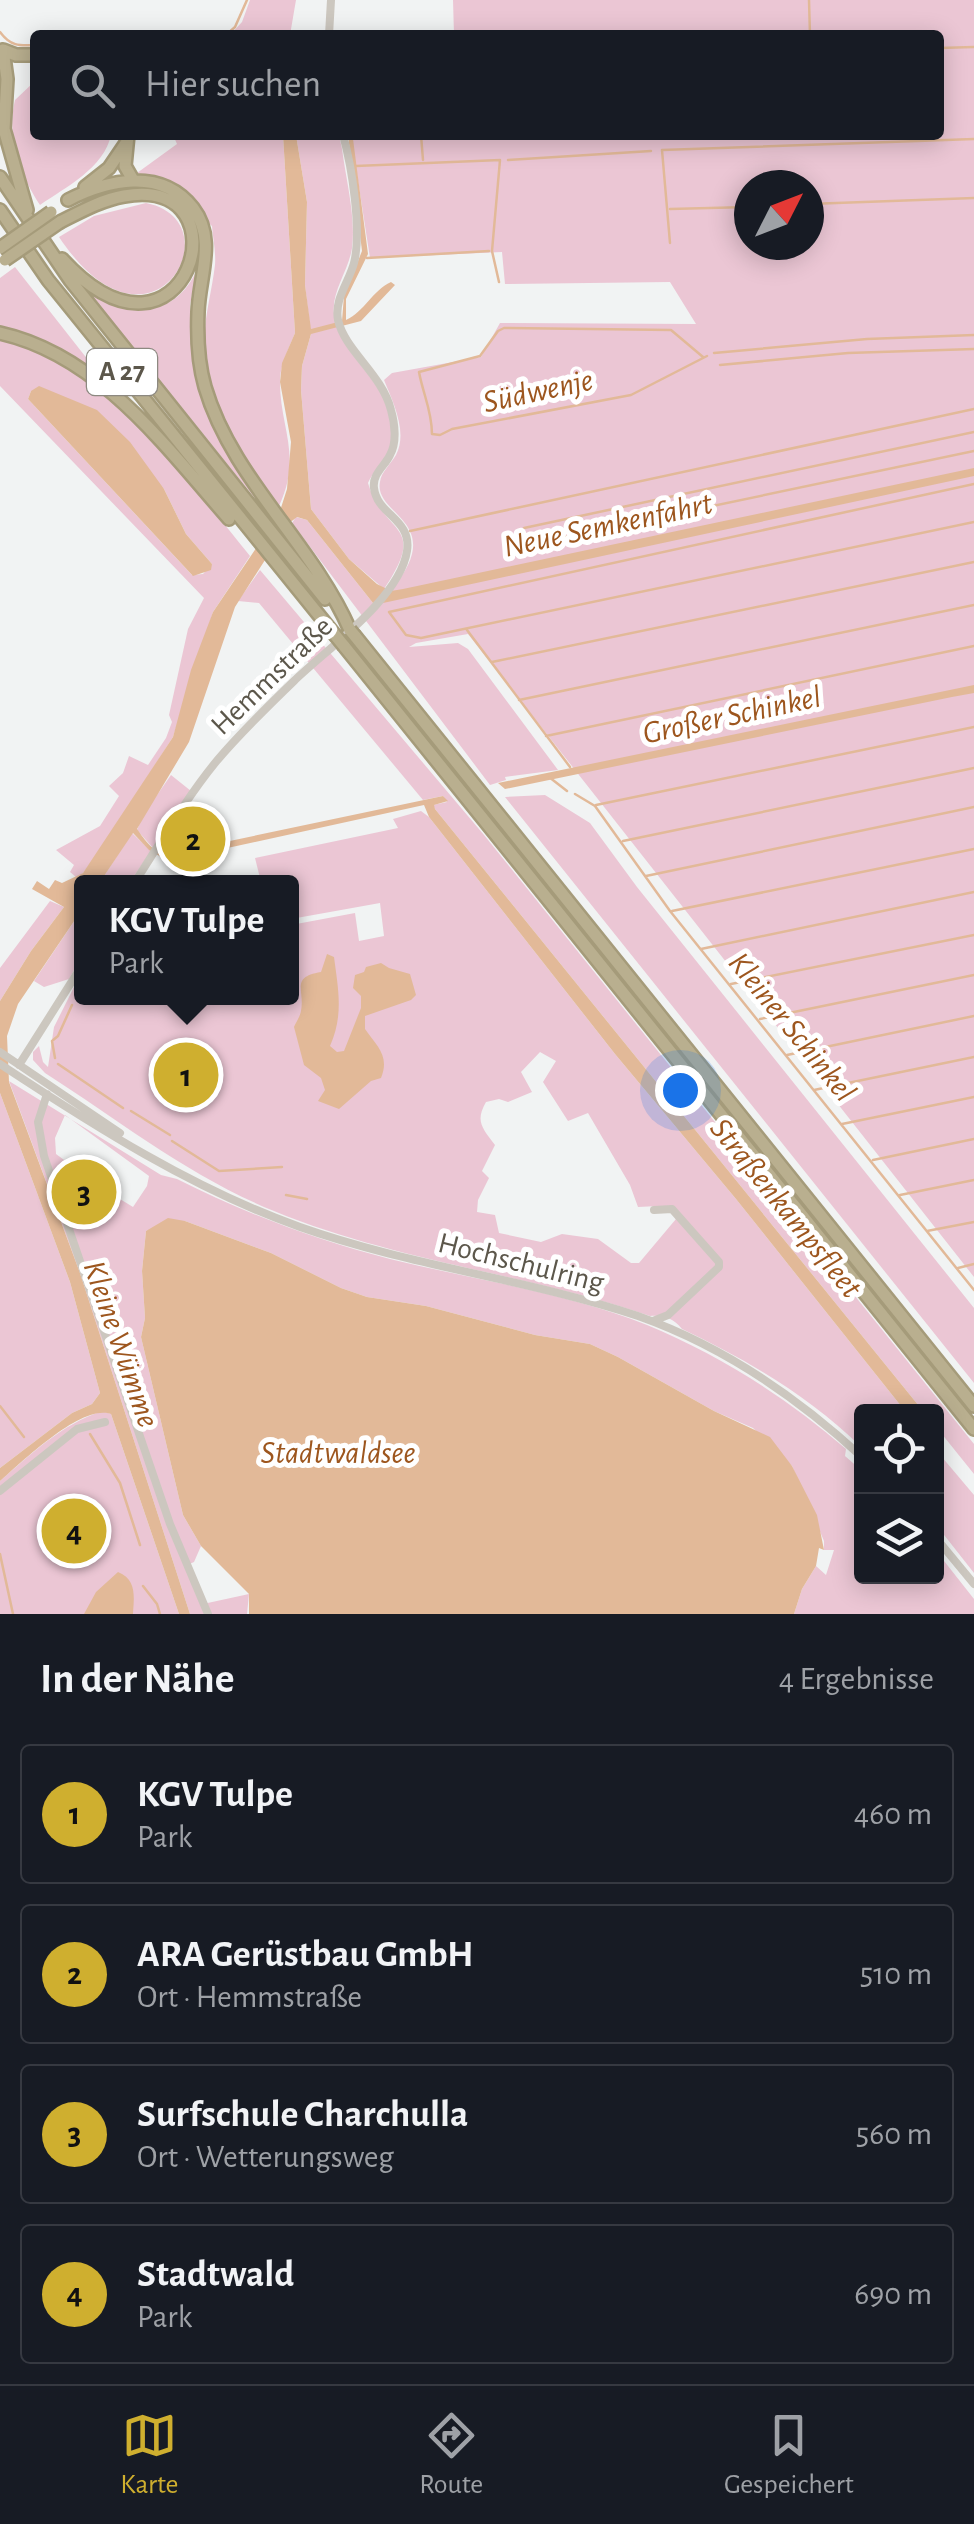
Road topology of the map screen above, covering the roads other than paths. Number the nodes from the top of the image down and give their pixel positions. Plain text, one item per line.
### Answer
1 (331, 0) edge
2 (329, 30) edge
3 (2, 49) edge
4 (30, 55) edge
5 (126, 140) edge
6 (127, 140) edge
7 (344, 140) edge
8 (0, 177) edge
9 (133, 180) junction
10 (13, 197) junction
11 (68, 200) junction
12 (0, 210) edge
13 (28, 214) junction
14 (55, 217) junction
15 (2, 257) edge
16 (0, 333) edge
17 (245, 532) junction
18 (295, 552) junction
19 (140, 875) edge
20 (74, 978) edge
21 (0, 1052) edge
22 (0, 1064) edge
23 (14, 1069) junction
24 (47, 1094) junction
25 (148, 1154) junction
26 (654, 1210) dead end
27 (668, 1315) junction
28 (652, 1322) junction
29 (673, 1331) junction
30 (974, 1406) edge
31 (105, 1422) dead end
32 (974, 1430) edge
33 (854, 1450) edge
34 (0, 1491) edge
35 (944, 1548) edge
36 (974, 1584) edge
37 (208, 1614) edge

1 - 2 street
3 - 4 highway
3 - 13 highway
5 - 11 highway
6 - 9 highway
7 - 19 street, Hemmstraße
8 - 10 highway, A 27
9 - 11 highway
9 - 18 highway
10 - 13 highway
10 - 18 highway, A 27
11 - 14 highway
12 - 17 highway, A 27
13 - 14 highway
14 - 15 highway, bridge
16 - 17 highway
17 - 32 highway, bridge
18 - 30 highway
20 - 23 street
21 - 23 street, Hochschulring
22 - 23 street, Hochschulring
23 - 24 street, Hochschulring
23 - 25 street, Hochschulring
24 - 25 street, Hochschulring
24 - 37 street
25 - 28 street, Hochschulring
26 - 27 street
27 - 28 street
27 - 29 street
28 - 29 street, Hochschulring
29 - 33 street, Hochschulring
31 - 34 street
35 - 36 street

